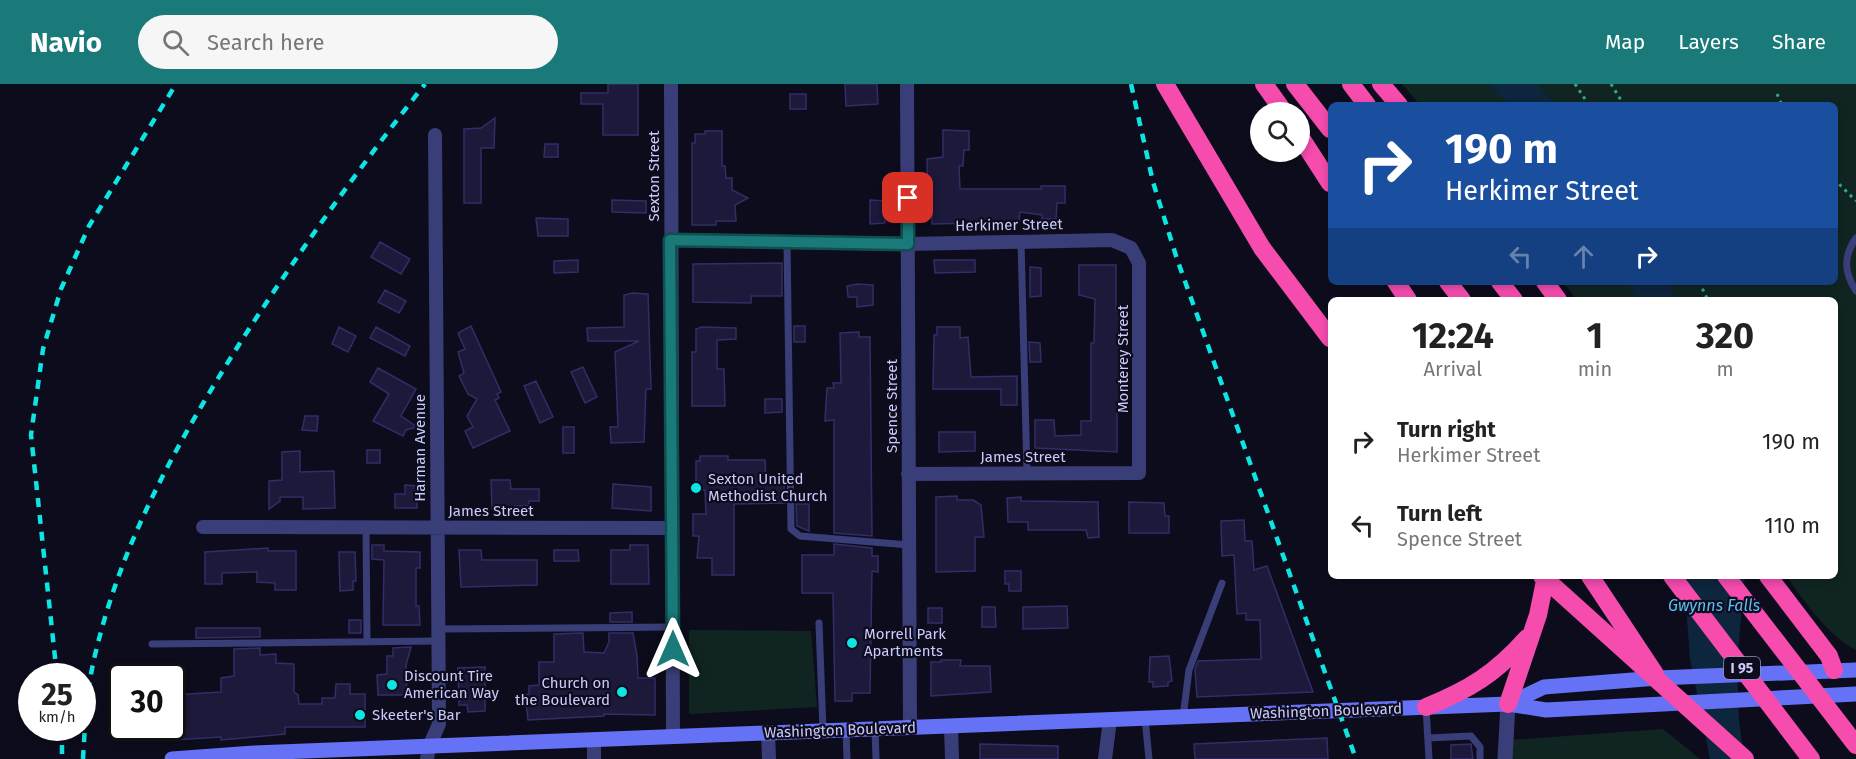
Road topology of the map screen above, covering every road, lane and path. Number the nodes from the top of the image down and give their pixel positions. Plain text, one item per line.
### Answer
1 (670, 84) edge
2 (907, 84) edge
3 (1165, 84) edge
4 (1264, 84) edge
5 (1295, 84) edge
6 (1351, 84) edge
7 (1381, 84) edge
8 (1575, 84) edge
9 (1611, 84) edge
10 (1777, 94) dead end
11 (1277, 102) edge
12 (1365, 102) edge
13 (1396, 102) edge
14 (1587, 102) edge
15 (1622, 102) edge
16 (1781, 102) edge
17 (1328, 126) edge
18 (435, 135) dead end
19 (1310, 152) edge
20 (1328, 180) edge
21 (1838, 183) edge
22 (1856, 201) edge
23 (1856, 238) edge
24 (670, 240) junction
25 (787, 242) junction
26 (1021, 242) junction
27 (908, 244) junction
28 (1131, 248) joint
29 (1450, 285) edge
30 (1502, 285) edge
31 (1856, 291) edge
32 (1460, 297) edge
33 (1512, 297) edge
34 (1328, 335) edge
35 (1139, 473) joint
36 (908, 474) junction
37 (1027, 474) junction
38 (203, 527) dead end
39 (366, 527) junction
40 (437, 528) junction
41 (672, 528) junction
42 (909, 545) junction
43 (1543, 579) edge
44 (1547, 579) edge
45 (1592, 579) edge
46 (1674, 579) edge
47 (1728, 579) edge
48 (1773, 582) edge
49 (1222, 583) dead end
50 (819, 623) dead end
51 (673, 627) junction
52 (1532, 633) junction
53 (438, 635) junction
54 (367, 642) junction
55 (152, 644) dead end
56 (1834, 670) junction
57 (1856, 670) edge
58 (1664, 677) junction
59 (1838, 694) junction
60 (1856, 694) edge
61 (1680, 703) junction
62 (1508, 704) junction
63 (1426, 707) junction
64 (1183, 717) junction
65 (1144, 718) junction
66 (1110, 720) junction
67 (951, 726) junction
68 (910, 728) junction
69 (875, 729) junction
70 (846, 730) junction
71 (823, 731) junction
72 (768, 733) junction
73 (673, 737) junction
74 (1428, 738) junction
75 (594, 740) junction
76 (1856, 745) edge
77 (428, 753) edge
78 (254, 756) edge
79 (214, 758) edge
80 (172, 759) edge
81 (594, 759) edge
82 (769, 759) edge
83 (847, 759) edge
84 (876, 759) edge
85 (952, 759) edge
86 (1105, 759) edge
87 (1149, 759) edge
88 (1429, 759) edge
89 (1480, 759) edge
90 (1504, 759) edge
91 (1745, 759) edge
92 (1811, 759) edge

1 - 24 street, Sexton Street
2 - 27 street, Spence Street
3 - 34 highway
4 - 11 highway
5 - 17 highway
6 - 12 highway
7 - 13 highway
8 - 14 path
9 - 15 path
10 - 16 path
18 - 40 street, Harman Avenue
19 - 20 highway
21 - 22 path
23 - 31 lane
24 - 25 street, Herkimer Street
24 - 41 street, Sexton Street
25 - 27 street, Herkimer Street
25 - 42 lane
26 - 27 street, Herkimer Street
26 - 28 street, Herkimer Street
26 - 37 lane
27 - 36 street, Spence Street
28 - 35 street, Monterey Street
29 - 32 highway
30 - 33 highway
35 - 37 street, James Street
36 - 37 street, James Street
36 - 42 street, Spence Street
38 - 39 street, James Street
39 - 40 street, James Street
39 - 54 lane
40 - 41 street, James Street
40 - 53 street, Harman Avenue
41 - 51 street, Sexton Street
42 - 68 street, Spence Street
43 - 52 highway
44 - 91 highway, bridge
45 - 58 highway
46 - 92 highway, I 95, bridge
47 - 76 highway, I 95, bridge
48 - 56 highway
49 - 64 lane
50 - 71 lane
51 - 53 lane
51 - 73 street, Sexton Street
52 - 62 highway
52 - 63 highway
53 - 54 lane
53 - 77 street, Harman Avenue
54 - 55 lane
56 - 57 main road, Washington Boulevard
56 - 58 main road, Washington Boulevard
56 - 59 main road
58 - 61 highway
58 - 62 main road, Washington Boulevard
59 - 60 main road, Washington Boulevard
59 - 61 main road, Washington Boulevard
61 - 62 main road, Washington Boulevard
62 - 63 main road, Washington Boulevard
62 - 90 street
63 - 64 main road, Washington Boulevard
63 - 74 lane
64 - 65 main road, Washington Boulevard
65 - 66 main road, Washington Boulevard
65 - 87 lane
66 - 67 main road, Washington Boulevard
66 - 86 street
67 - 68 main road, Washington Boulevard
67 - 85 street
68 - 69 main road, Washington Boulevard
69 - 70 main road, Washington Boulevard
69 - 84 lane
70 - 71 main road, Washington Boulevard
70 - 83 lane
71 - 72 main road, Washington Boulevard
72 - 73 main road, Washington Boulevard
72 - 82 street
73 - 75 main road, Washington Boulevard
74 - 88 lane
74 - 89 lane
75 - 77 main road, Washington Boulevard
75 - 81 street
77 - 78 main road, Washington Boulevard
78 - 79 main road, Washington Boulevard
79 - 80 main road, Washington Boulevard

